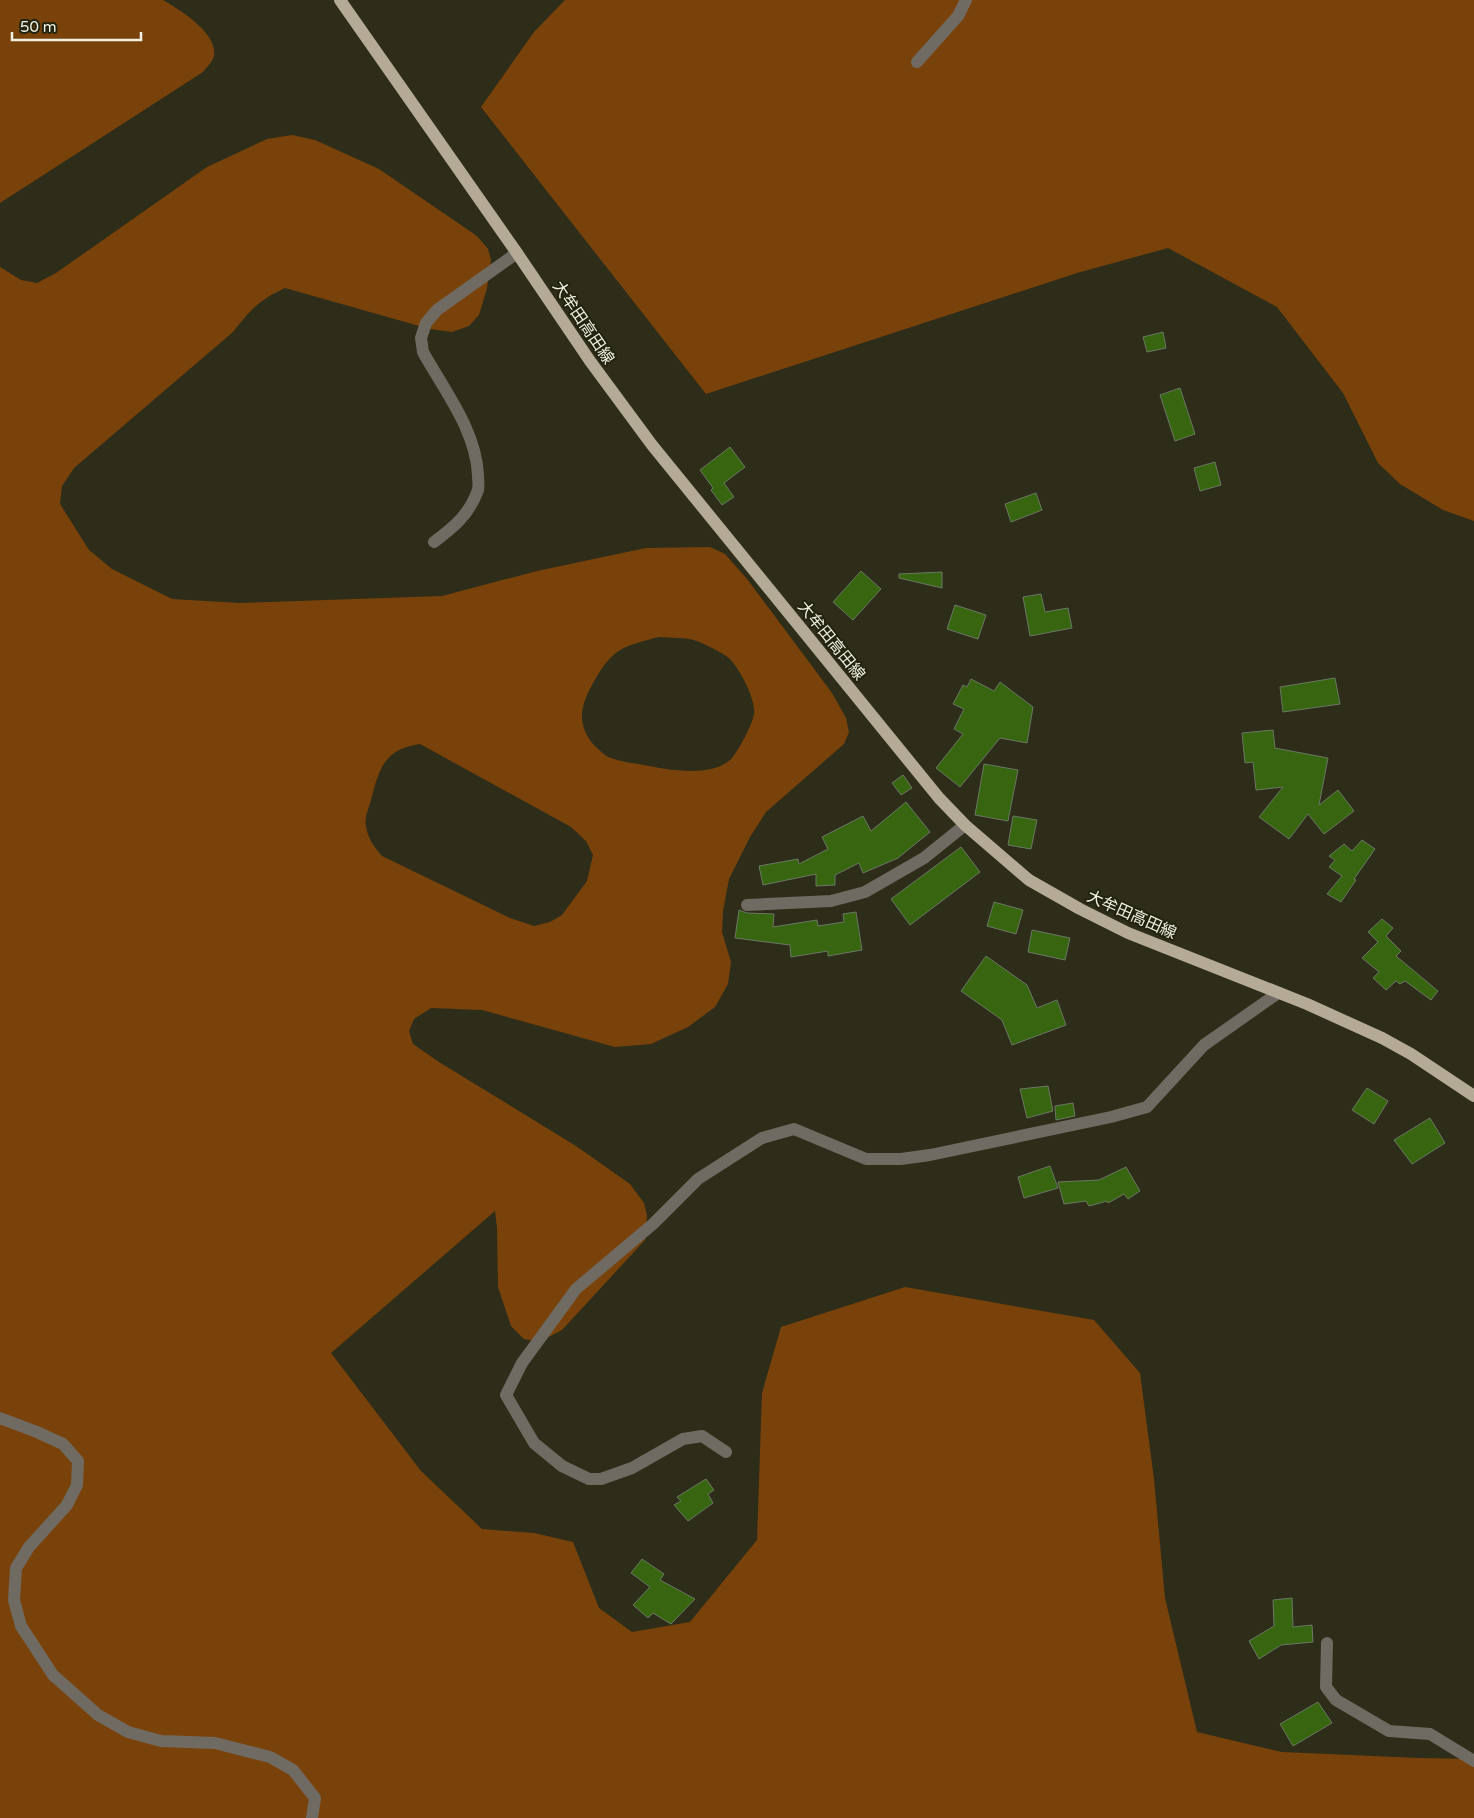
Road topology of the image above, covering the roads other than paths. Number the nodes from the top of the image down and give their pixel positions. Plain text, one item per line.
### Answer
1 (340, 0) edge
2 (966, 0) edge
3 (917, 62) dead end
4 (517, 252) junction
5 (434, 542) dead end
6 (965, 825) junction
7 (747, 905) dead end
8 (1278, 993) junction
9 (1474, 1096) edge
10 (0, 1418) edge
11 (726, 1452) dead end
12 (1327, 1643) dead end
13 (1474, 1761) edge
14 (312, 1818) edge

1 - 4 main road, 大牟田高田線
2 - 3 street
4 - 5 street
4 - 6 main road, 大牟田高田線
6 - 7 street
6 - 8 main road, 大牟田高田線
8 - 9 main road, 大牟田高田線
8 - 11 street
10 - 14 street
12 - 13 street

